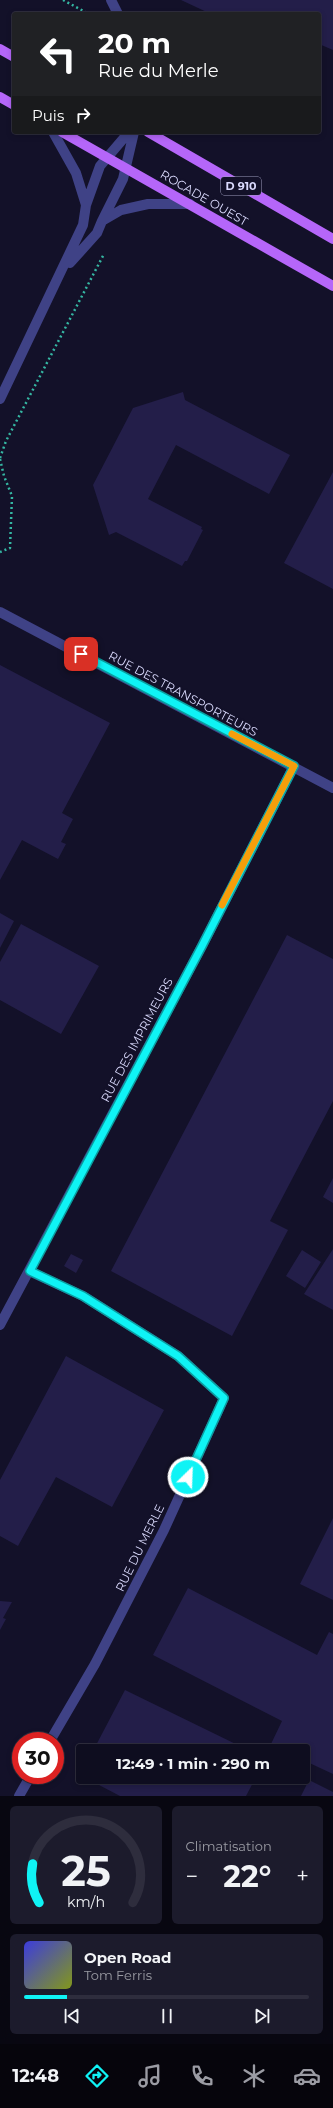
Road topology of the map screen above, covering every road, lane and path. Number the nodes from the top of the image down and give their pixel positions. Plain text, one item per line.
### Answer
1 (63, 0) edge
2 (112, 0) edge
3 (85, 12) edge
4 (117, 12) edge
5 (0, 49) edge
6 (12, 56) edge
7 (0, 97) edge
8 (12, 103) edge
9 (54, 134) edge
10 (66, 134) edge
11 (127, 134) edge
12 (133, 134) edge
13 (151, 134) edge
14 (108, 158) junction
15 (124, 168) junction
16 (190, 204) junction
17 (86, 205) junction
18 (102, 221) junction
19 (333, 239) edge
20 (63, 270) junction
21 (333, 286) edge
22 (0, 399) edge
23 (0, 459) edge
24 (0, 552) edge
25 (0, 612) edge
26 (294, 766) junction
27 (333, 788) edge
28 (30, 1271) junction
29 (0, 1325) edge
30 (55, 1732) edge
31 (26, 1784) edge
32 (19, 1796) edge

1 - 3 path
2 - 4 street
5 - 6 main road
7 - 8 main road
9 - 17 street
10 - 14 main road, ROCADE OUEST
11 - 14 street
12 - 15 street
13 - 19 main road, D 910
14 - 15 main road, ROCADE OUEST
14 - 17 street
15 - 16 main road, ROCADE OUEST
15 - 18 street
16 - 18 street
16 - 21 main road, ROCADE OUEST
17 - 20 street
18 - 20 street
20 - 22 street
23 - 24 path
25 - 26 street, RUE DES TRANSPORTEURS
26 - 27 street, RUE DES TRANSPORTEURS
26 - 28 street, RUE DES IMPRIMEURS
28 - 29 street, RUE DES IMPRIMEURS
28 - 30 street, RUE DU MERLE
31 - 32 street

